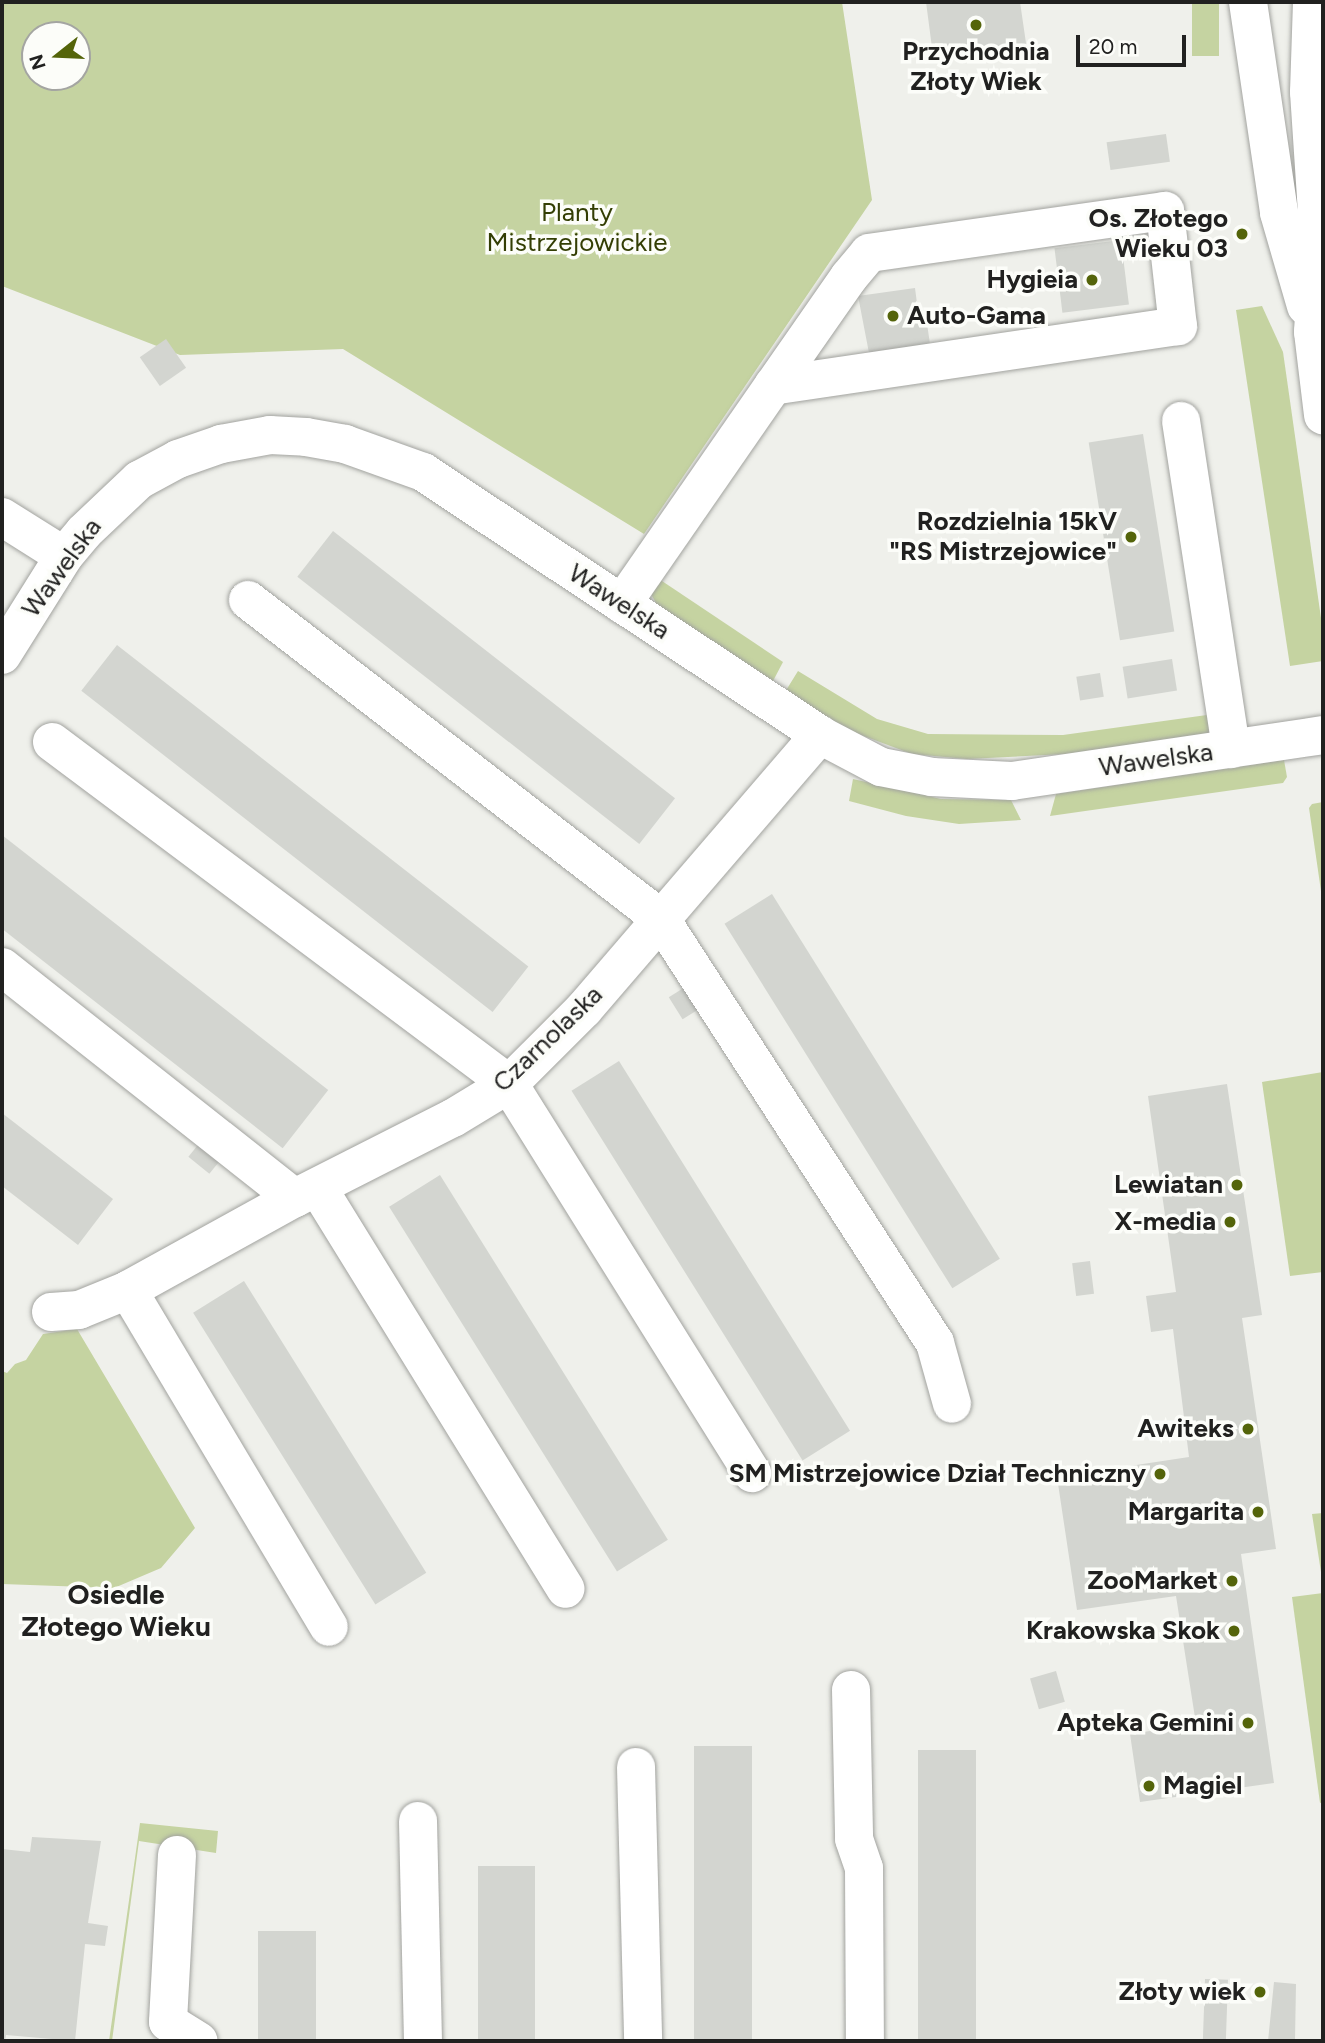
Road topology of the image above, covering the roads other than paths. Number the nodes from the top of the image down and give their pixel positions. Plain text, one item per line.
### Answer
1 (1248, 2) edge
2 (1312, 2) edge
3 (1313, 332) junction
4 (773, 386) junction
5 (1323, 415) edge
6 (1181, 422) dead end
7 (2, 517) edge
8 (64, 556) junction
9 (248, 600) dead end
10 (622, 604) junction
11 (2, 655) edge
12 (820, 735) junction
13 (1323, 735) edge
14 (52, 742) dead end
15 (1231, 749) junction
16 (660, 918) junction
17 (2, 967) edge
18 (509, 1084) junction
19 (306, 1193) junction
20 (128, 1290) junction
21 (51, 1312) dead end
22 (952, 1404) dead end
23 (752, 1473) dead end
24 (566, 1590) dead end
25 (329, 1627) dead end
26 (851, 1690) dead end
27 (636, 1767) dead end
28 (418, 1821) dead end
29 (177, 1855) dead end
30 (198, 2041) edge
31 (423, 2041) edge
32 (643, 2041) edge
33 (865, 2041) edge

1 - 3 street
2 - 3 street
3 - 5 street
4 - 4 street
4 - 10 street
6 - 15 street
7 - 8 street
8 - 10 street, Wawelska
8 - 11 street, Wawelska
9 - 16 street
10 - 12 street, Wawelska
12 - 15 street, Wawelska
12 - 16 street, Czarnolaska
13 - 15 street, Wawelska
14 - 18 street
16 - 18 street, Czarnolaska
16 - 22 street
17 - 19 street
18 - 19 street, Czarnolaska
18 - 23 street
19 - 20 street, Czarnolaska
19 - 24 street
20 - 21 street, Czarnolaska
20 - 25 street
26 - 33 street
27 - 32 street
28 - 31 street
29 - 30 street

